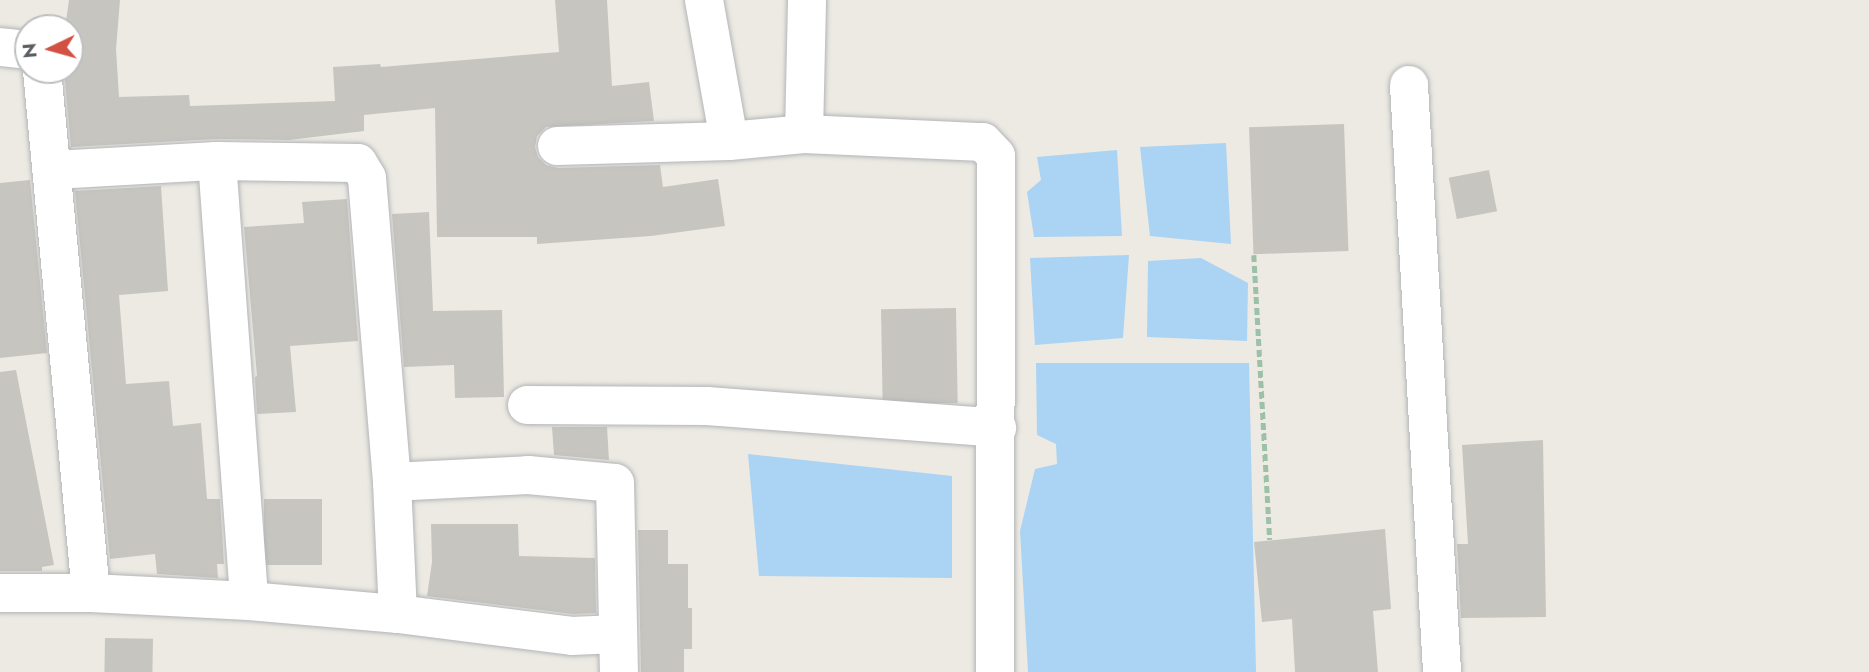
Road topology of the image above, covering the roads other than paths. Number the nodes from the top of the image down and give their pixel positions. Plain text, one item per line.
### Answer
1 (704, 0) edge
2 (807, 0) edge
3 (44, 84) edge
4 (1409, 85) dead end
5 (804, 134) junction
6 (729, 141) junction
7 (557, 146) dead end
8 (217, 161) junction
9 (54, 170) junction
10 (527, 405) dead end
11 (997, 428) junction
12 (392, 482) junction
13 (0, 593) edge
14 (90, 593) junction
15 (249, 601) junction
16 (398, 614) junction
17 (617, 634) junction
18 (619, 672) edge
19 (995, 672) edge
20 (1442, 672) edge

1 - 6 street
2 - 5 street
3 - 9 street
4 - 20 street
5 - 6 street
5 - 11 street
6 - 7 street
8 - 9 street
8 - 12 street
8 - 15 street
9 - 14 street
10 - 11 street
11 - 19 street
12 - 16 street
12 - 17 street
13 - 14 street
14 - 15 street
15 - 16 street
16 - 17 street
17 - 18 street

